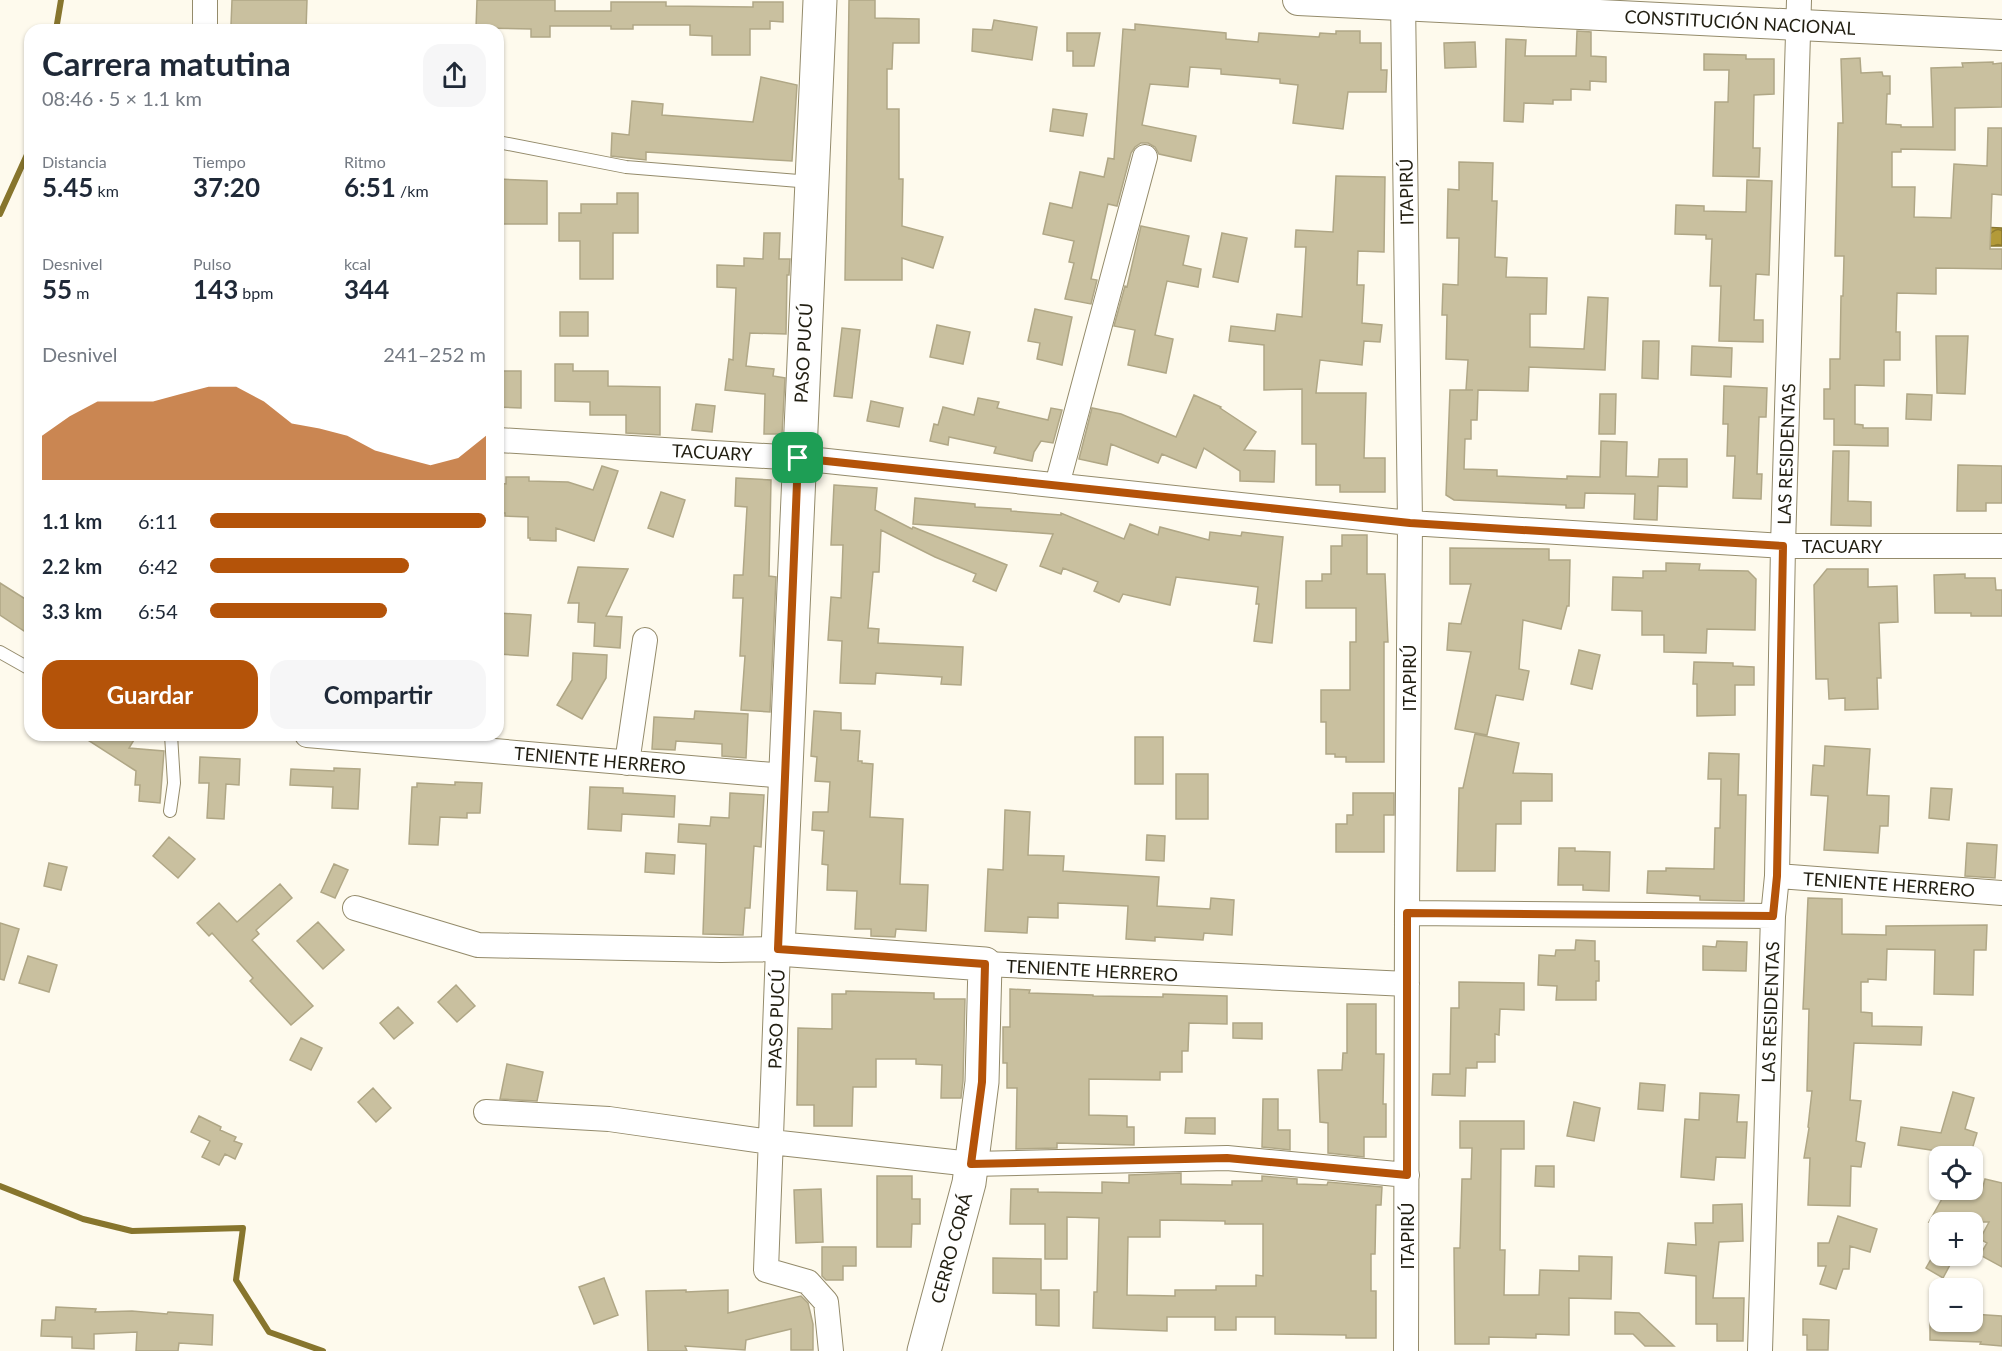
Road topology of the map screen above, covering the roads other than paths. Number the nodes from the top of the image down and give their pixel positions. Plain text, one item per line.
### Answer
1 (205, 0) edge
2 (820, 0) edge
3 (1298, 0) edge
4 (1403, 3) edge
5 (1799, 13) edge
6 (205, 24) edge
7 (2002, 35) edge
8 (504, 143) edge
9 (1145, 157) dead end
10 (811, 182) junction
11 (504, 440) edge
12 (798, 458) junction
13 (1057, 485) junction
14 (1410, 523) junction
15 (1783, 546) junction
16 (2002, 546) edge
17 (645, 640) dead end
18 (0, 652) edge
19 (24, 666) edge
20 (171, 741) edge
21 (376, 741) edge
22 (627, 763) junction
23 (785, 776) junction
24 (170, 811) dead end
25 (1777, 876) junction
26 (2002, 892) edge
27 (355, 908) dead end
28 (1407, 913) junction
29 (1773, 916) junction
30 (778, 949) junction
31 (985, 964) junction
32 (1407, 984) junction
33 (486, 1112) dead end
34 (771, 1142) junction
35 (971, 1164) junction
36 (1407, 1175) junction
37 (831, 1351) edge
38 (924, 1351) edge
39 (1406, 1351) edge
40 (1760, 1351) edge

1 - 6 street
2 - 10 main road, PASO PUCÚ
3 - 4 street, CONSTITUCIÓN NACIONAL
4 - 5 street, CONSTITUCIÓN NACIONAL
4 - 14 street, ITAPIRÚ
5 - 7 street, CONSTITUCIÓN NACIONAL
5 - 15 street, LAS RESIDENTAS
8 - 10 lane
9 - 13 street
10 - 12 main road, PASO PUCÚ
11 - 12 street, TACUARY
12 - 13 street, TACUARY
12 - 23 main road, PASO PUCÚ
13 - 14 street, TACUARY
14 - 15 street, TACUARY
14 - 28 street, ITAPIRÚ
15 - 16 street, TACUARY
15 - 25 street, LAS RESIDENTAS
17 - 22 street
18 - 19 lane
20 - 24 lane
21 - 22 street, TENIENTE HERRERO
22 - 23 street, TENIENTE HERRERO
23 - 30 main road, PASO PUCÚ
25 - 26 street, TENIENTE HERRERO
25 - 29 street, LAS RESIDENTAS
27 - 30 street
28 - 29 street
28 - 32 street, ITAPIRÚ
29 - 40 street, LAS RESIDENTAS
30 - 31 main road, TENIENTE HERRERO
30 - 34 street, PASO PUCÚ
31 - 32 street, TENIENTE HERRERO
31 - 35 main road, CERRO CORÁ
32 - 36 street, ITAPIRÚ
33 - 34 street
34 - 35 street
34 - 37 street, PASO PUCÚ
35 - 36 street
35 - 38 main road, CERRO CORÁ
36 - 39 street, ITAPIRÚ

